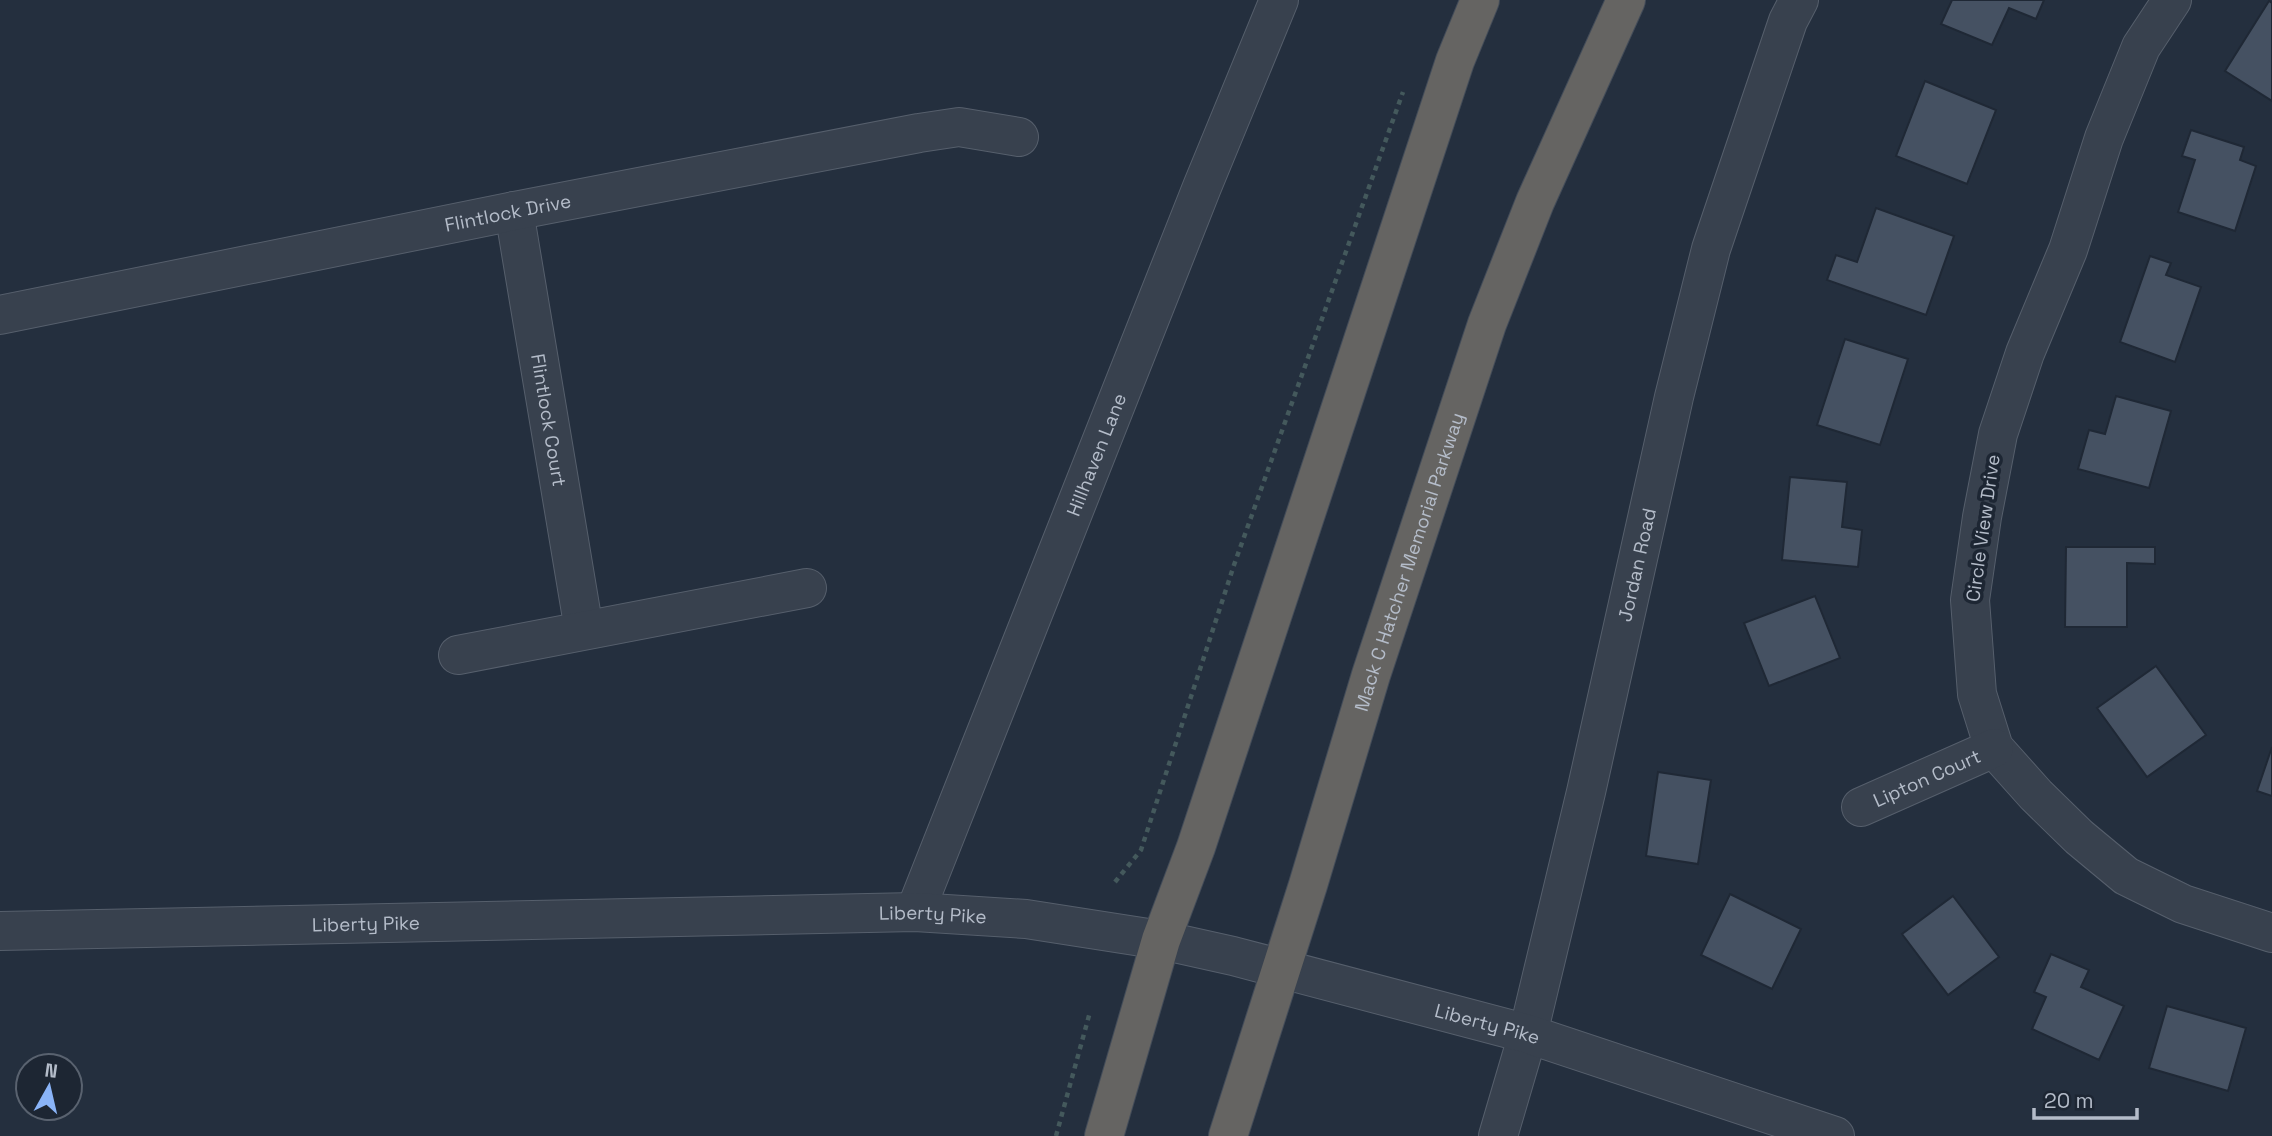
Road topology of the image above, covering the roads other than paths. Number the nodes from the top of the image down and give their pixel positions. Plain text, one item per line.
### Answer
1 (1279, 0) edge
2 (1480, 0) edge
3 (1626, 0) edge
4 (1799, 0) edge
5 (2172, 0) edge
6 (1018, 137) dead end
7 (514, 211) junction
8 (0, 315) edge
9 (807, 588) dead end
10 (584, 630) junction
11 (458, 655) dead end
12 (1994, 748) junction
13 (1861, 807) dead end
14 (915, 912) junction
15 (0, 931) edge
16 (2272, 933) edge
17 (1161, 940) junction
18 (1281, 968) junction
19 (1528, 1034) junction
20 (1104, 1136) edge
21 (1228, 1136) edge
22 (1498, 1136) edge
23 (1835, 1136) edge

1 - 14 street, Hillhaven Lane
2 - 17 highway
3 - 18 highway, Mack C Hatcher Memorial Parkway
4 - 19 street, Jordan Road
5 - 12 street, Circle View Drive
6 - 7 street, Flintlock Drive
7 - 8 street, Flintlock Drive
7 - 10 street, Flintlock Court
9 - 10 street
10 - 11 street
12 - 13 street, Lipton Court
12 - 16 street, Circle View Drive
14 - 15 street, Liberty Pike
14 - 17 street, Liberty Pike
17 - 18 street, Liberty Pike
17 - 20 highway
18 - 19 street, Liberty Pike
18 - 21 highway, Mack C Hatcher Memorial Parkway
19 - 22 street, Jordan Road
19 - 23 street, Liberty Pike

